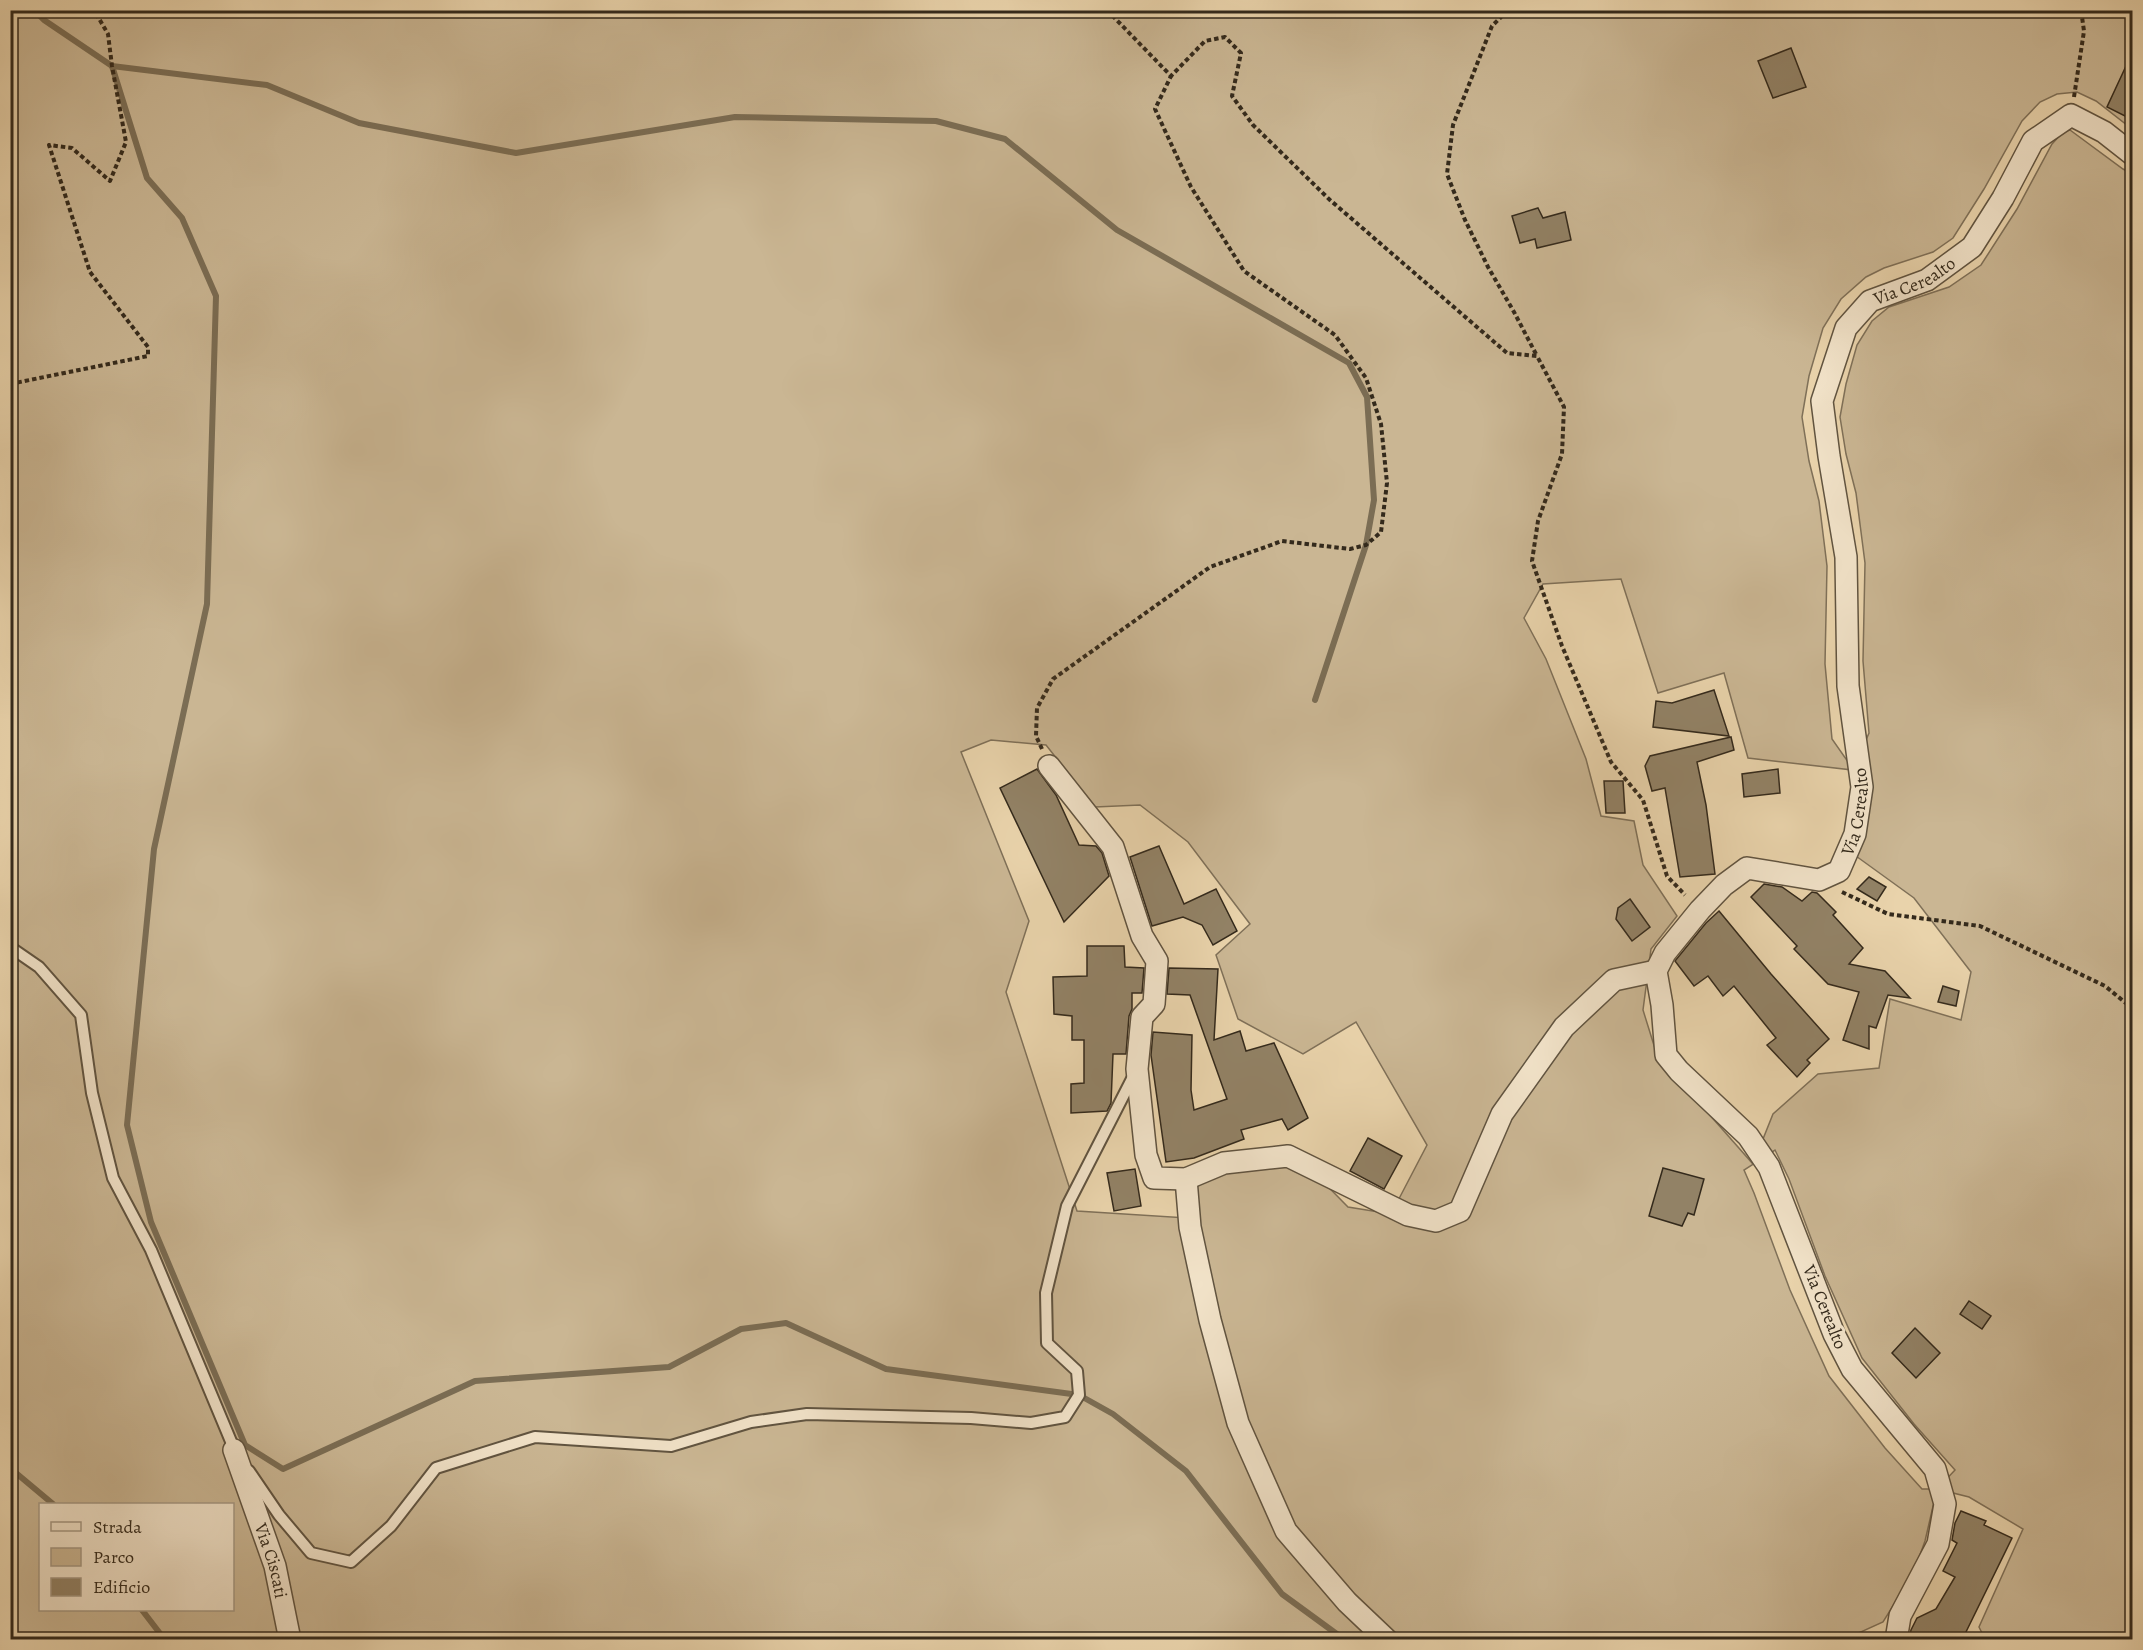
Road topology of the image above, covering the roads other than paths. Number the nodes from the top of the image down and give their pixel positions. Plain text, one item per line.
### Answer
1 (2133, 154) edge
2 (1049, 766) road end
3 (10, 947) edge
4 (1656, 971) junction
5 (1137, 1069) junction
6 (1186, 1179) junction
7 (234, 1450) junction
8 (290, 1640) edge
9 (1387, 1640) edge
10 (1896, 1640) edge

1 - 4 street, Via Cerealto
2 - 5 street
3 - 7 lane
4 - 6 street
4 - 10 street, Via Cerealto
5 - 6 street
5 - 7 lane
6 - 9 street
7 - 8 street, Via Ciscati

